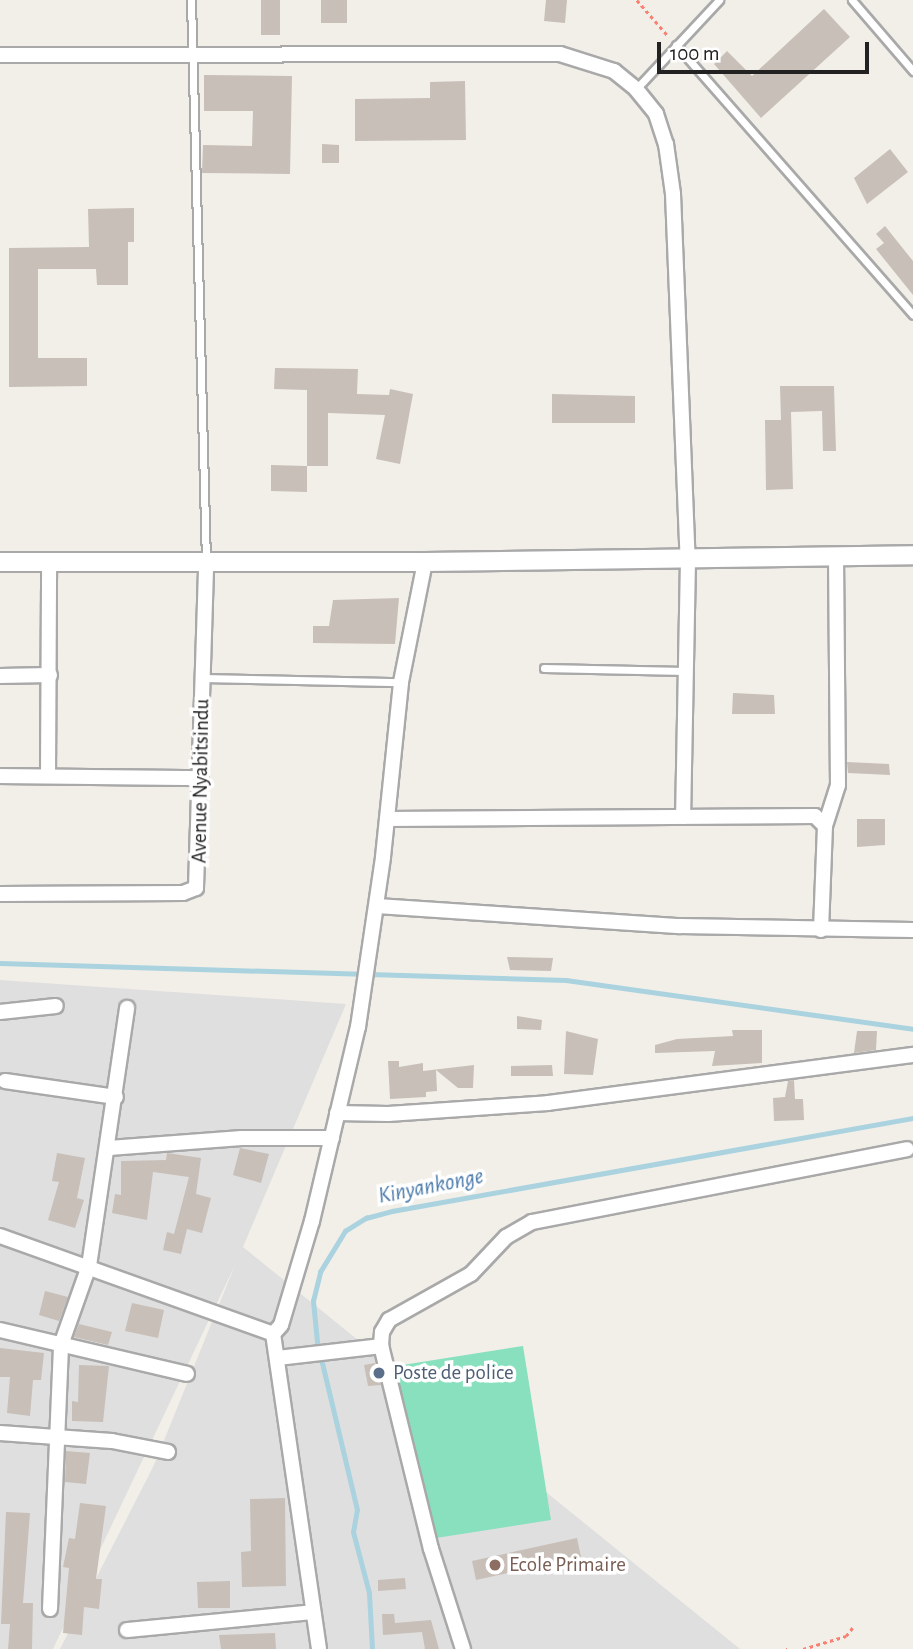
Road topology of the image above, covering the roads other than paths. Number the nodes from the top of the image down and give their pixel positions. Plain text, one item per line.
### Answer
1 (191, 0) edge
2 (719, 0) edge
3 (852, 0) edge
4 (676, 45) junction
5 (0, 55) edge
6 (191, 55) junction
7 (913, 71) edge
8 (636, 89) junction
9 (913, 315) edge
10 (836, 555) junction
11 (913, 555) edge
12 (688, 560) junction
13 (206, 561) junction
14 (0, 562) edge
15 (49, 562) junction
16 (425, 562) junction
17 (544, 668) dead end
18 (686, 671) junction
19 (50, 675) junction
20 (0, 676) edge
21 (203, 678) junction
22 (401, 682) junction
23 (48, 775) junction
24 (0, 776) edge
25 (201, 778) junction
26 (683, 817) junction
27 (387, 819) junction
28 (825, 826) junction
29 (0, 894) edge
30 (377, 906) junction
31 (821, 930) junction
32 (913, 930) edge
33 (56, 1006) dead end
34 (127, 1008) dead end
35 (0, 1012) edge
36 (913, 1055) edge
37 (5, 1081) dead end
38 (116, 1097) junction
39 (337, 1113) junction
40 (331, 1138) junction
41 (108, 1148) junction
42 (907, 1149) dead end
43 (0, 1236) edge
44 (89, 1266) junction
45 (0, 1330) edge
46 (273, 1334) junction
47 (61, 1345) junction
48 (382, 1346) junction
49 (278, 1358) junction
50 (187, 1374) dead end
51 (0, 1433) edge
52 (57, 1437) junction
53 (168, 1452) dead end
54 (50, 1609) dead end
55 (313, 1612) junction
56 (127, 1630) dead end
57 (319, 1649) edge
58 (463, 1649) edge

1 - 6 lane
2 - 4 lane
3 - 7 lane
4 - 8 lane
4 - 9 lane
5 - 6 street
6 - 8 street
6 - 13 lane
8 - 12 street
10 - 11 street
10 - 12 street
10 - 28 street
12 - 16 street
12 - 18 street
13 - 15 street
13 - 16 street
13 - 21 street, Avenue Nyabitsindu
14 - 15 street
15 - 19 street
16 - 22 street
17 - 18 lane
18 - 26 street
19 - 20 street
19 - 23 street
21 - 22 lane
21 - 25 street, Avenue Nyabitsindu
22 - 27 street
23 - 24 street
23 - 25 street
25 - 29 street, Avenue Nyabitsindu
26 - 27 street
26 - 28 street
27 - 30 street
28 - 31 street
30 - 31 street
30 - 39 street
31 - 32 street
33 - 35 street
34 - 38 street
36 - 39 street
37 - 38 street
38 - 41 street
39 - 40 street
40 - 41 street
40 - 46 street
41 - 44 street
42 - 48 street
43 - 44 street
44 - 46 street
44 - 47 street
45 - 47 street
46 - 49 street
47 - 50 street
47 - 52 street
48 - 49 street
48 - 58 street
49 - 55 street
51 - 52 street
52 - 53 street
52 - 54 street
55 - 56 street
55 - 57 street

